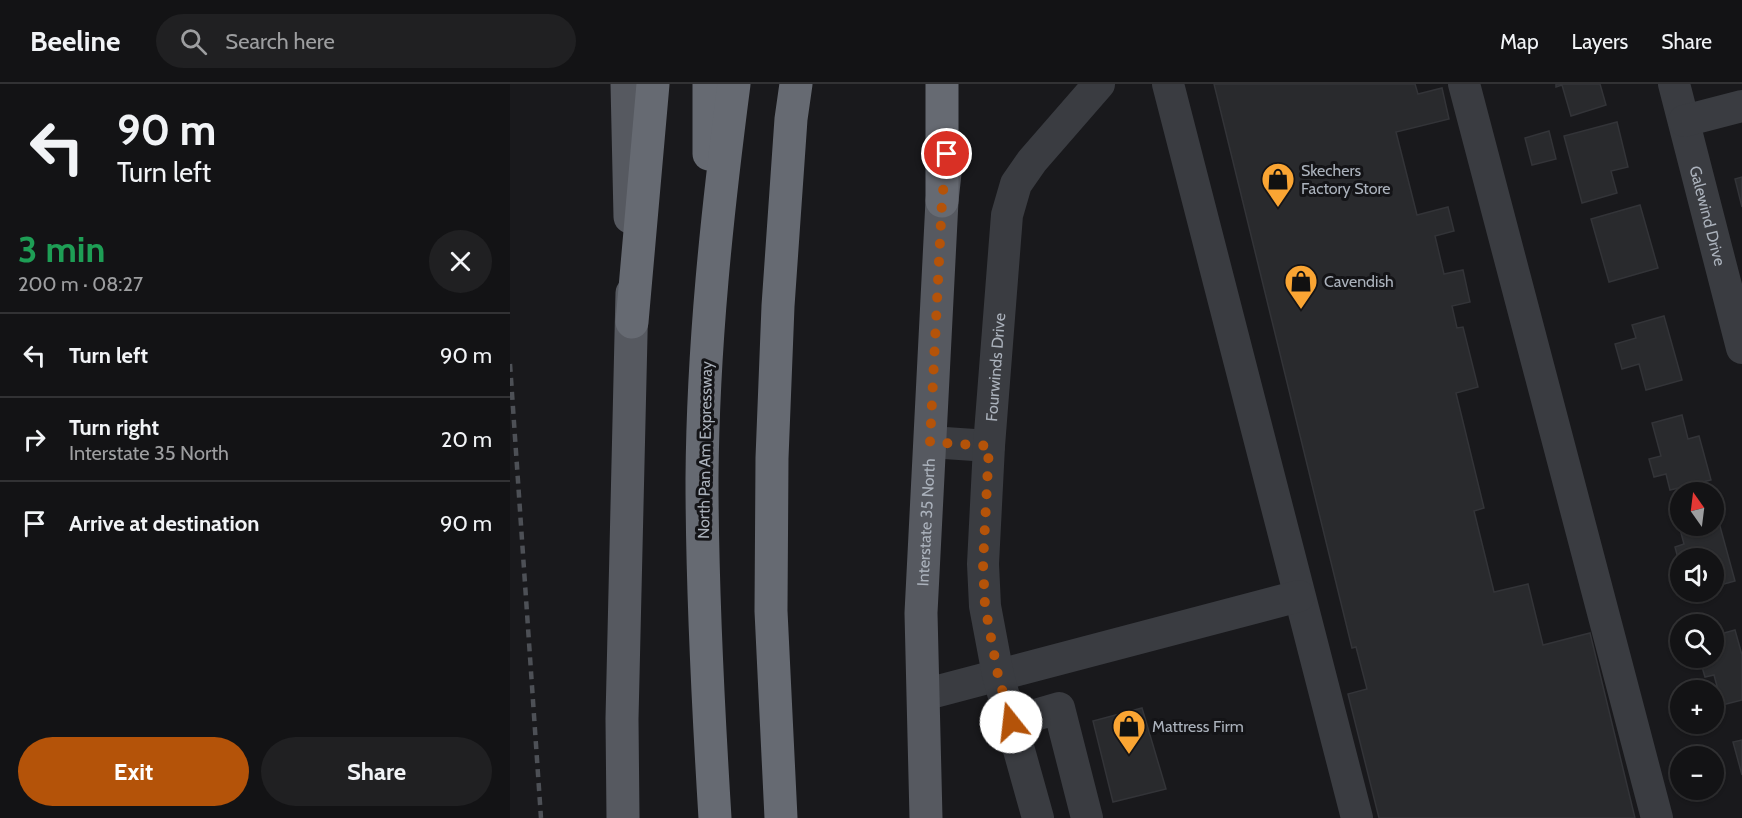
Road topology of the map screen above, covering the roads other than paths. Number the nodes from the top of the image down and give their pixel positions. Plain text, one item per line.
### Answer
1 (627, 84) edge
2 (653, 84) edge
3 (710, 84) edge
4 (734, 84) edge
5 (796, 84) edge
6 (942, 84) edge
7 (956, 84) edge
8 (1099, 84) edge
9 (1168, 84) edge
10 (1464, 84) edge
11 (1674, 84) edge
12 (1742, 106) edge
13 (1684, 121) junction
14 (942, 201) junction
15 (1733, 275) edge
16 (711, 276) junction
17 (632, 322) junction
18 (1742, 348) edge
19 (930, 442) junction
20 (989, 446) junction
21 (1299, 596) junction
22 (998, 675) junction
23 (923, 695) junction
24 (1011, 722) junction
25 (624, 818) edge
26 (715, 818) edge
27 (781, 818) edge
28 (926, 818) edge
29 (1038, 818) edge
30 (1087, 818) edge
31 (1357, 818) edge
32 (1657, 818) edge

1 - 17 main road
2 - 17 highway
3 - 16 highway
4 - 16 highway, North Pan Am Expressway
5 - 27 highway
6 - 14 highway
7 - 14 main road, Interstate 35 North
8 - 20 street, Fourwinds Drive
9 - 21 street
10 - 32 street
11 - 13 street, Galewind Drive
12 - 13 street
13 - 15 street, Galewind Drive
14 - 19 main road, Interstate 35 North
15 - 18 street, Galewind Drive
16 - 26 highway, North Pan Am Expressway
17 - 25 main road
19 - 20 street
19 - 23 main road, Interstate 35 North
20 - 22 street, Fourwinds Drive
21 - 22 street
21 - 31 street
22 - 23 street
22 - 24 street, Fourwinds Drive
23 - 28 main road, Interstate 35 North
24 - 29 street, Fourwinds Drive
24 - 30 street

